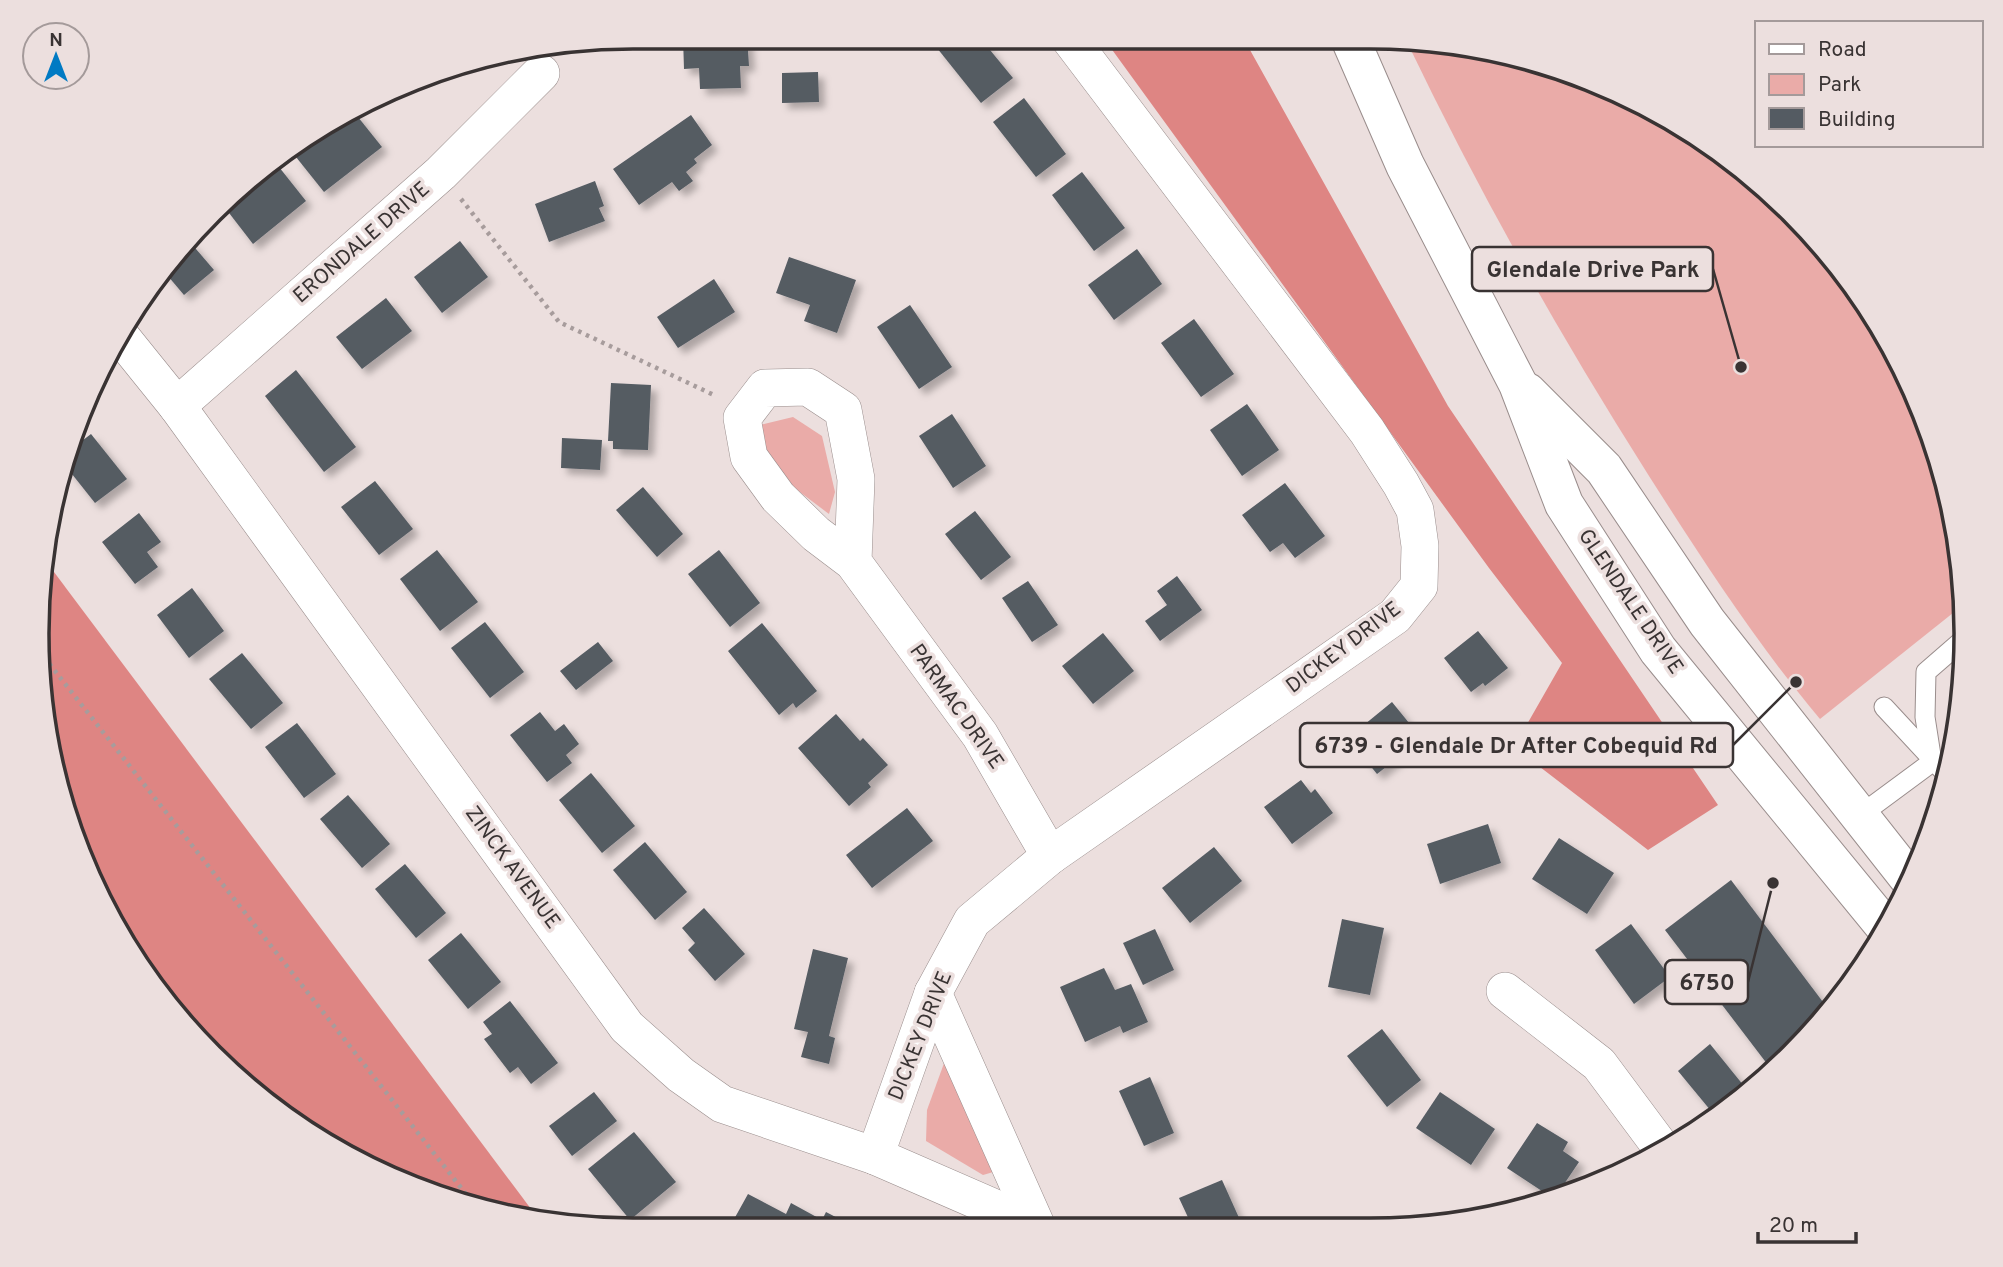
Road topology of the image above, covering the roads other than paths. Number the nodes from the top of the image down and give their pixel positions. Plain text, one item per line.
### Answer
1 (1077, 49) edge
2 (1354, 49) edge
3 (541, 73) dead end
4 (126, 342) edge
5 (1517, 384) junction
6 (177, 406) junction
7 (853, 562) junction
8 (1954, 648) edge
9 (1884, 707) dead end
10 (1932, 762) junction
11 (1938, 767) edge
12 (1860, 816) junction
13 (1050, 856) junction
14 (1903, 871) edge
15 (1879, 920) edge
16 (1506, 991) dead end
17 (933, 993) junction
18 (1657, 1142) edge
19 (876, 1156) junction
20 (1017, 1218) edge
21 (1033, 1218) edge

1 - 13 street, DICKEY DRIVE
2 - 5 main road, GLENDALE DRIVE
3 - 6 street, ERONDALE DRIVE
4 - 6 street, ZINCK AVENUE
5 - 12 main road, GLENDALE DRIVE
5 - 15 main road, GLENDALE DRIVE
6 - 19 street, ZINCK AVENUE
7 - 7 street, PARMAC DRIVE
7 - 13 street, PARMAC DRIVE
8 - 10 lane
9 - 10 lane
10 - 11 lane
10 - 12 lane
12 - 14 main road, GLENDALE DRIVE
13 - 17 street, DICKEY DRIVE
16 - 18 street
17 - 19 street, DICKEY DRIVE
17 - 21 street, ZINCK AVENUE
19 - 20 street, ZINCK AVENUE

